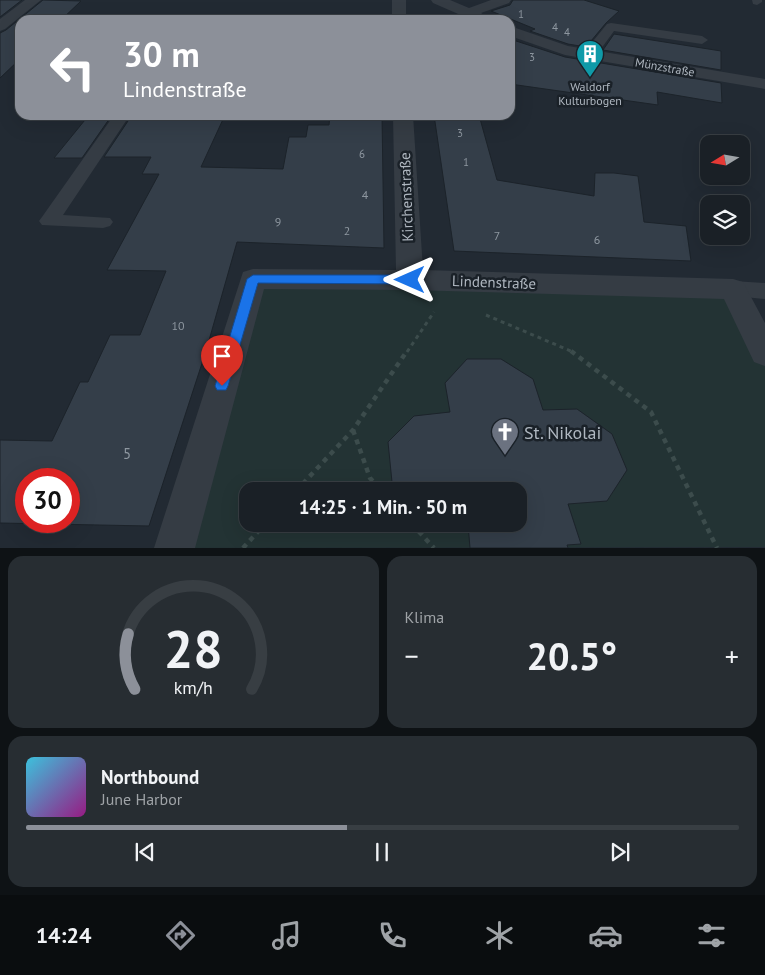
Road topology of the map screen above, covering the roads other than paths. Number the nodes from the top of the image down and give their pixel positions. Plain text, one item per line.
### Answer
1 (34, 0) edge
2 (399, 0) edge
3 (438, 0) edge
4 (504, 0) edge
5 (468, 12) junction
6 (19, 15) edge
7 (399, 15) edge
8 (474, 15) edge
9 (15, 20) edge
10 (4, 31) edge
11 (515, 33) edge
12 (702, 40) dead end
13 (590, 54) junction
14 (765, 84) edge
15 (119, 120) edge
16 (403, 120) edge
17 (103, 222) dead end
18 (410, 280) junction
19 (733, 289) junction
20 (765, 291) edge
21 (765, 353) edge
22 (174, 548) edge

1 - 6 street
2 - 7 street
3 - 5 street
4 - 5 street
5 - 8 street
9 - 10 street
11 - 13 street, Münzstraße
12 - 13 lane
13 - 14 street, Münzstraße
15 - 17 lane
16 - 18 street, Kirchenstraße
18 - 19 street, Lindenstraße
18 - 22 street, Lindenstraße
19 - 20 lane
19 - 21 street

